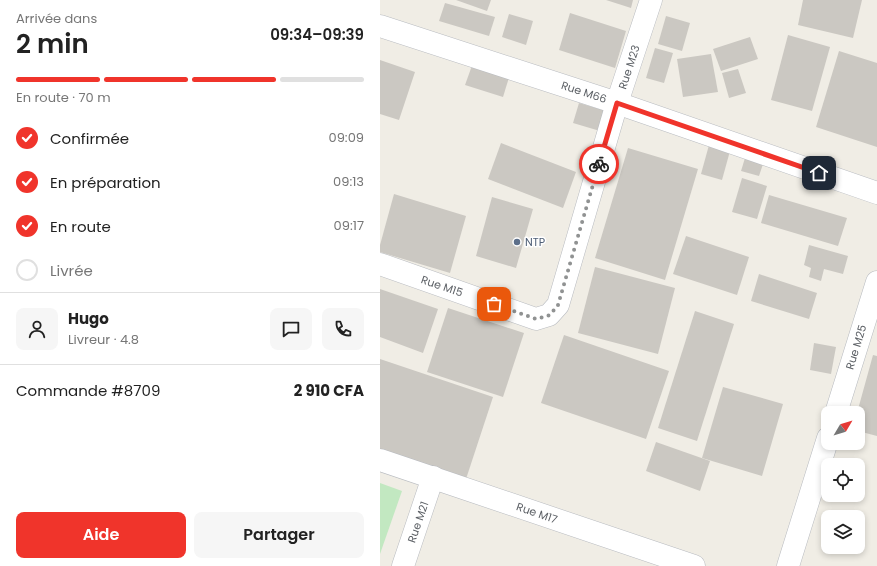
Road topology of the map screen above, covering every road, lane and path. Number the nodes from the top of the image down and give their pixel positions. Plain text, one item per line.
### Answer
1 (651, 0) edge
2 (380, 26) edge
3 (617, 103) junction
4 (877, 193) edge
5 (380, 264) edge
6 (877, 282) edge
7 (550, 315) joint
8 (838, 406) edge
9 (824, 450) edge
10 (380, 460) edge
11 (433, 477) junction
12 (402, 566) edge
13 (694, 566) edge
14 (788, 566) edge

1 - 3 street, Rue M23
2 - 3 street, Rue M66
3 - 4 street, Rue M66
3 - 7 street, Rue M23
5 - 7 street, Rue M15
6 - 8 street, Rue M25
9 - 14 street
10 - 11 street, Rue M17
11 - 12 street, Rue M21
11 - 13 street, Rue M17

